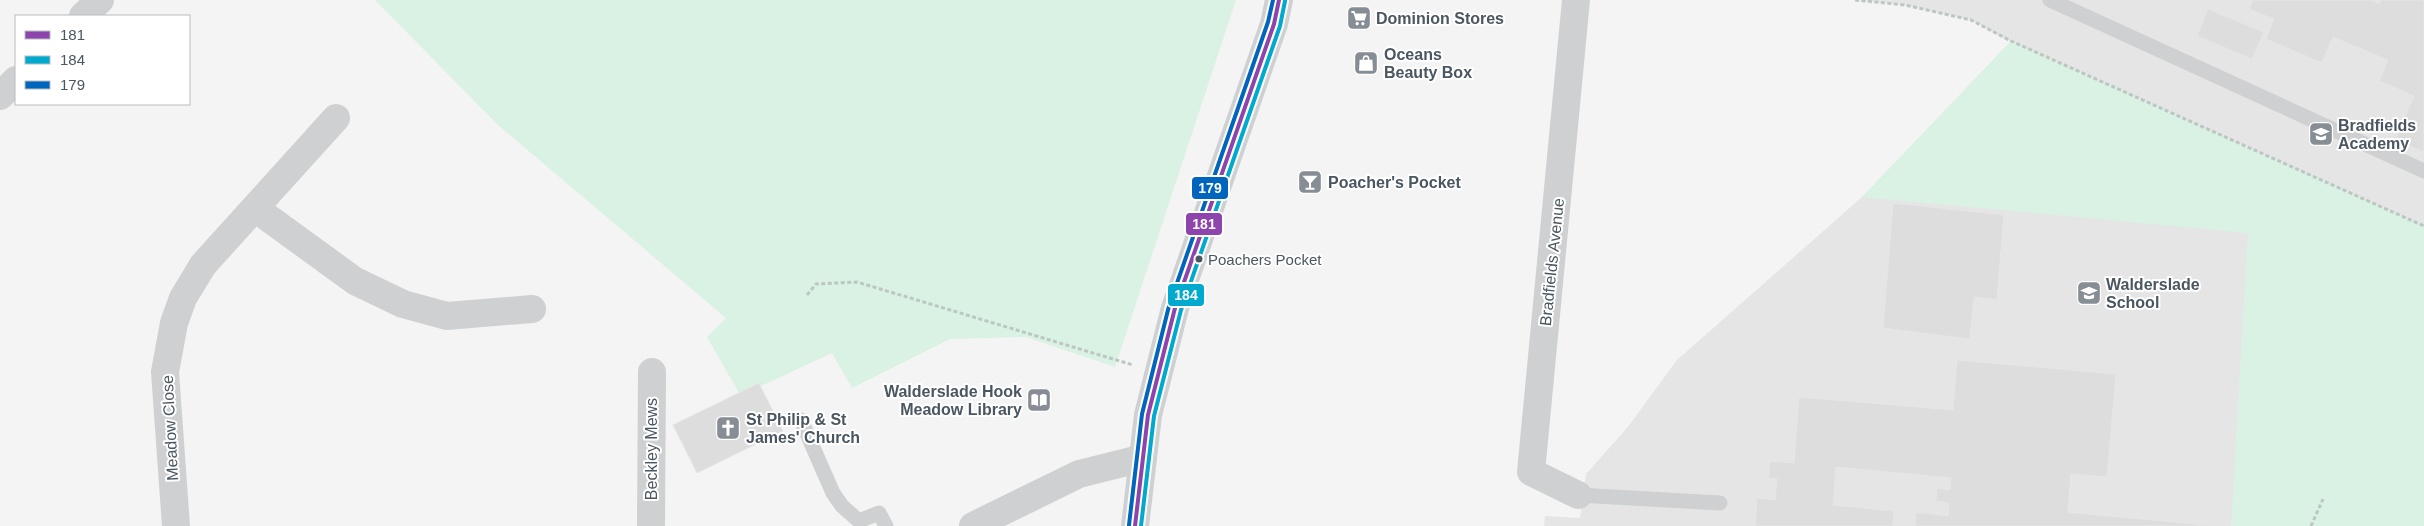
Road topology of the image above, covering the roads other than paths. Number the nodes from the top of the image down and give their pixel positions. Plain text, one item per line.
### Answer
1 (100, 0) edge
2 (1279, 0) edge
3 (1576, 0) edge
4 (2050, 0) edge
5 (85, 15) edge
6 (15, 81) edge
7 (0, 96) edge
8 (336, 118) dead end
9 (2424, 171) edge
10 (256, 209) junction
11 (532, 309) dead end
12 (652, 372) dead end
13 (801, 420) dead end
14 (1143, 458) junction
15 (1578, 495) joint
16 (1720, 503) dead end
17 (176, 526) edge
18 (651, 526) edge
19 (886, 526) edge
20 (973, 526) edge
21 (1135, 526) edge

1 - 5 street
2 - 14 street
3 - 15 street, Bradfields Avenue
4 - 9 lane
6 - 7 street
8 - 10 street, Meadow Close
10 - 11 street
10 - 17 street, Meadow Close
12 - 18 street, Beckley Mews
13 - 19 lane
14 - 20 street
14 - 21 street
15 - 16 lane

